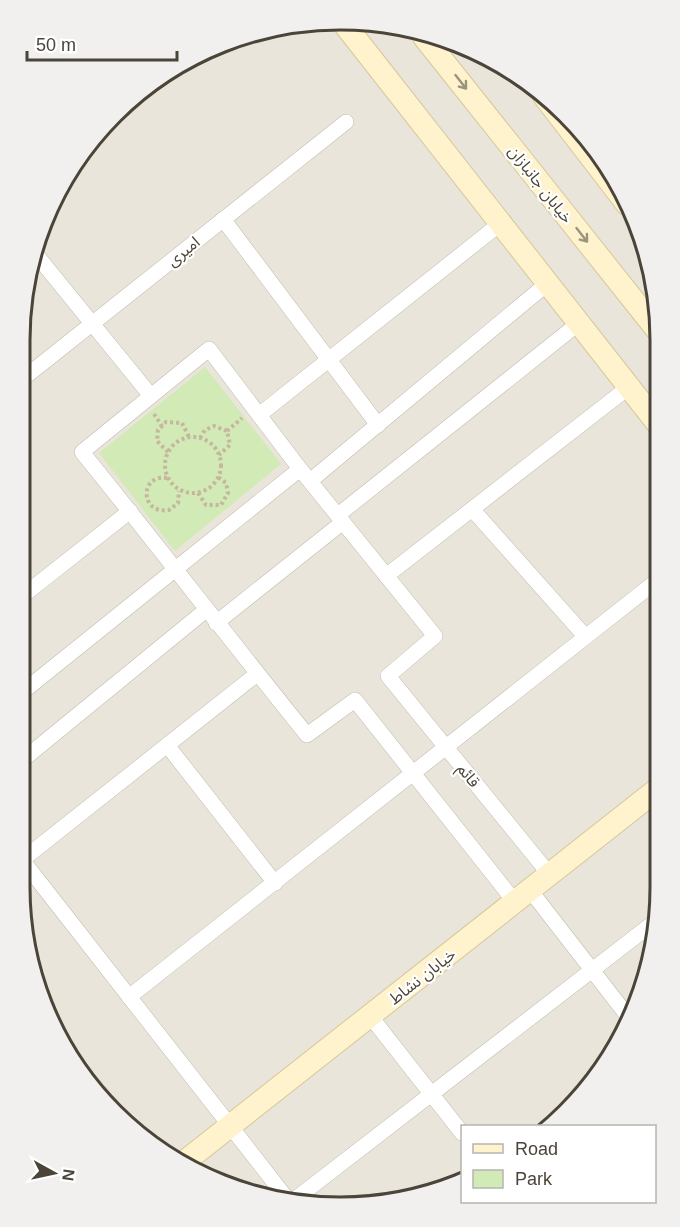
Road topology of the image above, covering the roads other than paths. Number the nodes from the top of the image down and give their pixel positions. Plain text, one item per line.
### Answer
1 (349, 30) edge
2 (429, 43) edge
3 (346, 122) dead end
4 (223, 219) junction
5 (501, 224) junction
6 (41, 260) edge
7 (548, 283) junction
8 (649, 320) edge
9 (93, 323) junction
10 (579, 323) junction
11 (329, 360) junction
12 (30, 373) edge
13 (629, 387) junction
14 (151, 396) junction
15 (650, 414) edge
16 (259, 415) junction
17 (378, 425) junction
18 (305, 475) junction
19 (472, 509) junction
20 (130, 511) junction
21 (341, 518) junction
22 (175, 569) junction
23 (386, 576) junction
24 (650, 586) edge
25 (30, 590) edge
26 (206, 610) junction
27 (216, 623) junction
28 (584, 635) junction
29 (257, 674) junction
30 (30, 686) edge
31 (167, 745) junction
32 (446, 747) junction
33 (30, 754) edge
34 (413, 773) junction
35 (650, 795) edge
36 (30, 852) edge
37 (30, 870) edge
38 (550, 875) junction
39 (274, 883) junction
40 (523, 896) junction
41 (647, 929) edge
42 (593, 970) junction
43 (129, 997) junction
44 (624, 1011) edge
45 (371, 1017) junction
46 (432, 1094) junction
47 (230, 1125) junction
48 (461, 1132) edge
49 (190, 1158) edge
50 (281, 1191) edge
51 (302, 1194) edge

1 - 5 street
2 -> 8 street, خیابان جانبازان
3 - 4 street, امیری
4 - 9 street, امیری
4 - 11 street
5 - 7 street
5 - 11 street
6 - 9 street
7 - 10 street
7 - 17 street
9 - 12 street, امیری
9 - 14 street
10 - 13 street
10 - 21 street
11 - 16 street
11 - 17 street
13 - 15 street
13 - 19 street
14 - 16 street
14 - 20 street
16 - 18 street
17 - 18 street
18 - 21 street
18 - 22 street
19 - 23 street
19 - 28 street
20 - 22 street
20 - 25 street
21 - 23 street
21 - 27 street
22 - 26 street
22 - 30 street
23 - 32 street, قائم
24 - 28 street
26 - 27 street
26 - 33 street
27 - 29 street
28 - 32 street
29 - 31 street
29 - 34 street
31 - 36 street
31 - 39 street
32 - 34 street
32 - 38 street, قائم
34 - 39 street
34 - 40 street
35 - 38 street, خیابان نشاط
37 - 43 street
38 - 40 street, خیابان نشاط
39 - 43 street
40 - 42 street
40 - 45 street, خیابان نشاط
41 - 42 street
42 - 44 street
42 - 46 street
43 - 47 street
45 - 46 street
45 - 47 street, خیابان نشاط
46 - 48 street
46 - 51 street
47 - 49 street, خیابان نشاط
47 - 50 street

